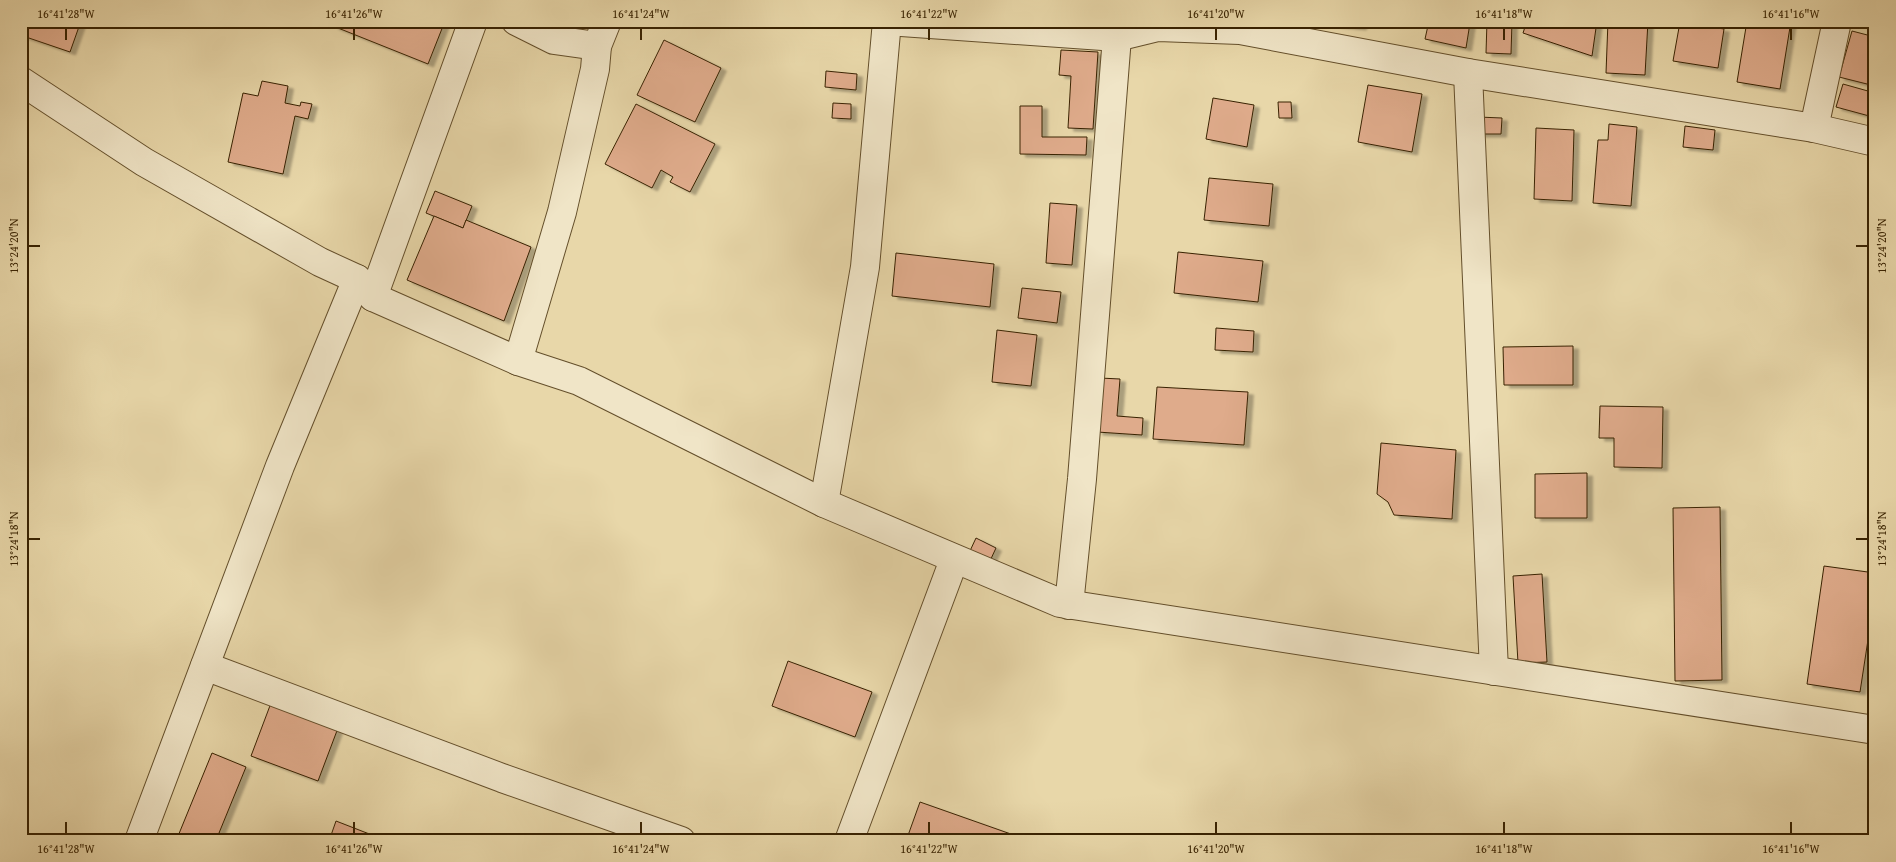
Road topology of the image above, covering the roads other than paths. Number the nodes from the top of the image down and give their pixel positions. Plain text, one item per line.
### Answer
1 (473, 21) edge
2 (516, 21) edge
3 (607, 21) edge
4 (887, 21) edge
5 (1837, 21) edge
6 (1158, 24) edge
7 (1111, 29) edge
8 (597, 46) junction
9 (1468, 73) junction
10 (21, 81) edge
11 (1814, 128) junction
12 (1875, 142) edge
13 (365, 288) junction
14 (518, 361) junction
15 (824, 503) junction
16 (954, 560) junction
17 (1069, 605) junction
18 (205, 666) junction
19 (1494, 670) junction
20 (1875, 730) edge
21 (139, 841) edge
22 (681, 841) edge
23 (850, 841) edge

1 - 13 street
2 - 8 street
3 - 8 street
4 - 7 street
4 - 15 street
5 - 11 street
6 - 7 street
6 - 9 street
7 - 17 street
8 - 14 street
9 - 11 street
9 - 19 street
10 - 13 street
11 - 12 street
13 - 14 street
13 - 18 street
14 - 15 street
15 - 16 street
16 - 17 street
16 - 23 street
17 - 19 street
18 - 21 street
18 - 22 street
19 - 20 street

